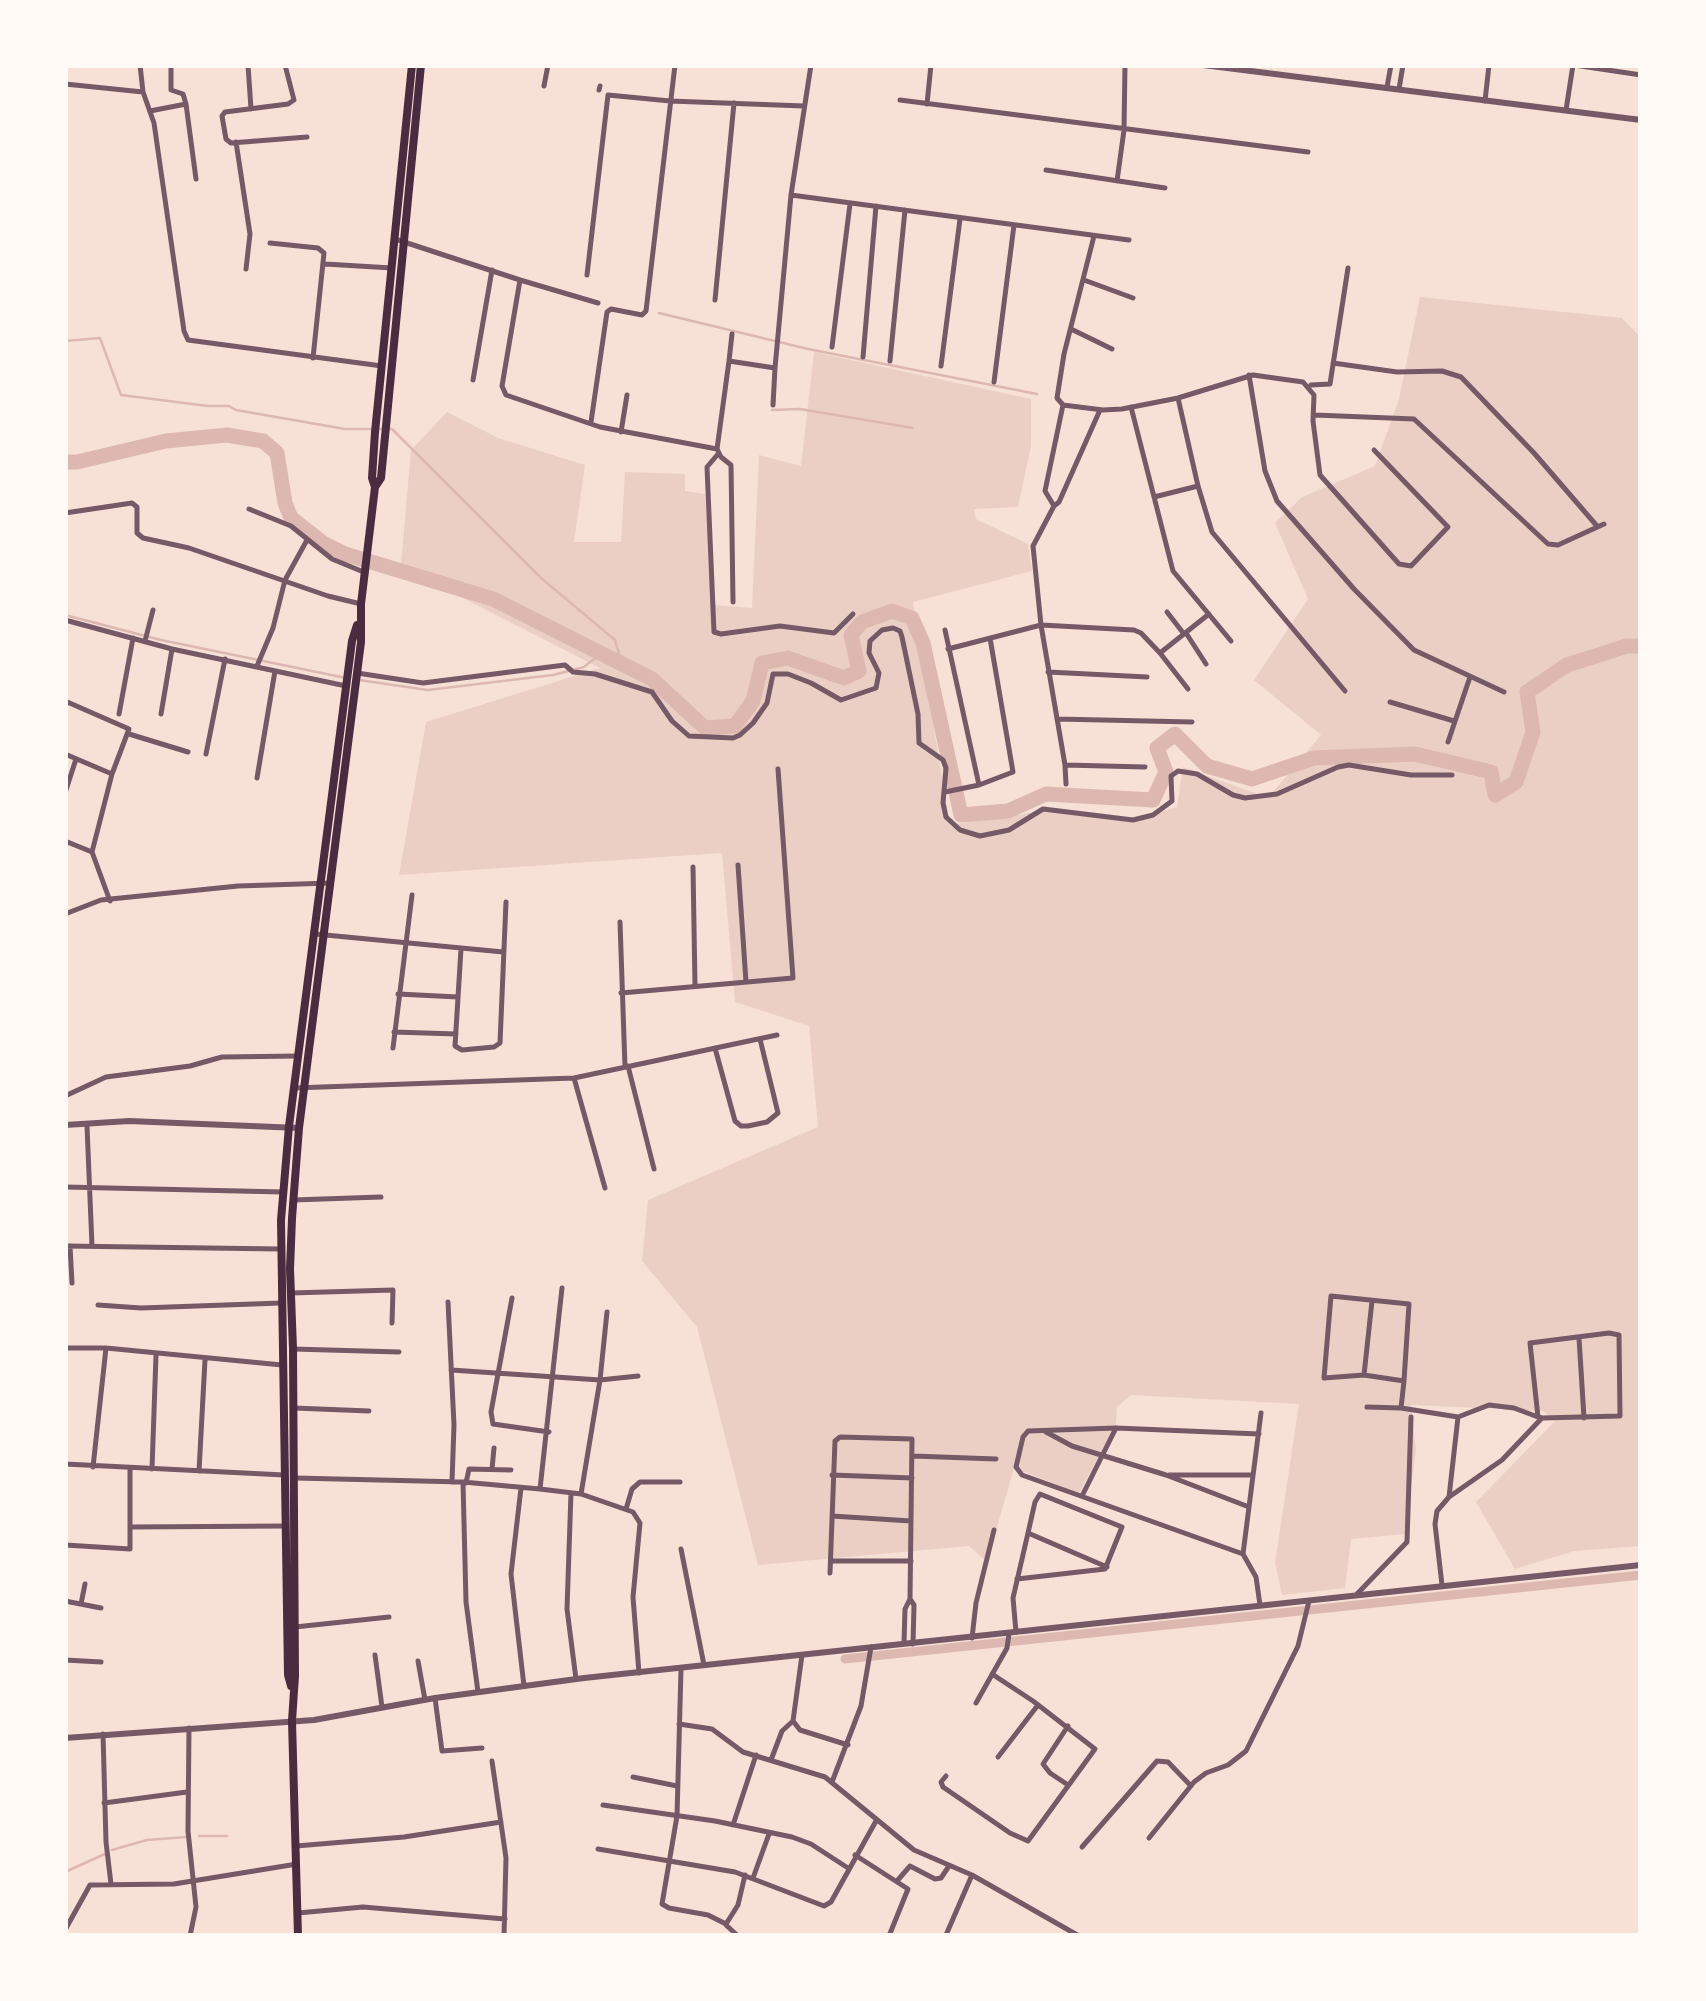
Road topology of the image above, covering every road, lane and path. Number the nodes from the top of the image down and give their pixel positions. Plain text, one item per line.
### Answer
1 (140, 65) edge
2 (170, 65) edge
3 (248, 65) edge
4 (285, 65) edge
5 (412, 65) edge
6 (421, 65) edge
7 (548, 65) edge
8 (676, 65) edge
9 (811, 65) edge
10 (931, 65) edge
11 (1129, 65) edge
12 (1203, 65) edge
13 (1391, 65) edge
14 (1402, 65) edge
15 (1489, 65) edge
16 (1574, 65) edge
17 (1641, 75) edge
18 (65, 84) edge
19 (544, 86) dead end
20 (1387, 87) junction
21 (1399, 89) junction
22 (143, 92) junction
23 (900, 100) dead end
24 (670, 101) junction
25 (1484, 101) junction
26 (734, 103) junction
27 (186, 104) junction
28 (927, 104) junction
29 (804, 106) junction
30 (252, 109) junction
31 (1566, 110) junction
32 (150, 111) junction
33 (1641, 120) edge
34 (1124, 130) junction
35 (308, 137) dead end
36 (233, 142) junction
37 (1308, 152) dead end
38 (1046, 170) dead end
39 (196, 179) dead end
40 (1117, 182) junction
41 (1165, 188) dead end
42 (791, 194) junction
43 (850, 204) junction
44 (876, 206) junction
45 (905, 210) junction
46 (960, 219) junction
47 (1014, 225) junction
48 (1094, 236) junction
49 (400, 239) junction
50 (1128, 240) dead end
51 (270, 243) dead end
52 (325, 264) junction
53 (392, 268) junction
54 (1348, 268) dead end
55 (246, 269) dead end
56 (492, 270) junction
57 (588, 275) dead end
58 (520, 280) junction
59 (1084, 280) junction
60 (1132, 298) dead end
61 (714, 300) dead end
62 (598, 303) dead end
63 (1071, 329) junction
64 (732, 334) dead end
65 (832, 347) dead end
66 (1112, 349) dead end
67 (862, 357) dead end
68 (313, 359) junction
69 (730, 361) junction
70 (890, 361) dead end
71 (1333, 363) junction
72 (941, 366) dead end
73 (387, 367) junction
74 (774, 368) junction
75 (1248, 376) junction
76 (473, 380) dead end
77 (994, 382) dead end
78 (1308, 385) junction
79 (626, 395) dead end
80 (1178, 398) junction
81 (772, 405) dead end
82 (1063, 405) junction
83 (1131, 407) junction
84 (1101, 410) junction
85 (1315, 415) junction
86 (592, 422) junction
87 (620, 432) junction
88 (1374, 450) dead end
89 (718, 452) junction
90 (1198, 486) junction
91 (1154, 497) junction
92 (1054, 506) junction
93 (249, 509) dead end
94 (65, 513) edge
95 (306, 540) junction
96 (366, 570) junction
97 (285, 580) junction
98 (733, 602) dead end
99 (361, 604) junction
100 (152, 610) dead end
101 (1167, 612) dead end
102 (853, 614) dead end
103 (1209, 614) junction
104 (65, 620) edge
105 (1041, 625) junction
106 (945, 630) dead end
107 (1185, 634) junction
108 (146, 637) junction
109 (133, 638) junction
110 (990, 638) junction
111 (1232, 641) dead end
112 (172, 649) junction
113 (948, 649) junction
114 (1160, 654) junction
115 (224, 659) junction
116 (258, 664) junction
117 (1206, 664) dead end
118 (275, 671) junction
119 (1048, 672) junction
120 (1147, 676) dead end
121 (1470, 677) junction
122 (352, 681) junction
123 (1188, 689) dead end
124 (1345, 692) dead end
125 (1504, 692) dead end
126 (65, 701) edge
127 (1390, 702) dead end
128 (120, 714) dead end
129 (161, 714) dead end
130 (1056, 719) junction
131 (1454, 721) junction
132 (1192, 722) dead end
133 (129, 735) junction
134 (1448, 742) dead end
135 (188, 752) dead end
136 (65, 754) edge
137 (206, 754) dead end
138 (76, 759) junction
139 (1065, 765) junction
140 (1146, 767) dead end
141 (778, 769) dead end
142 (112, 774) junction
143 (1452, 776) dead end
144 (257, 778) dead end
145 (1066, 784) dead end
146 (979, 785) junction
147 (947, 791) junction
148 (65, 793) edge
149 (65, 841) edge
150 (92, 852) junction
151 (738, 865) dead end
152 (693, 867) dead end
153 (326, 882) junction
154 (412, 895) dead end
155 (110, 901) junction
156 (506, 902) dead end
157 (65, 914) edge
158 (620, 922) dead end
159 (319, 935) junction
160 (404, 944) junction
161 (461, 949) junction
162 (503, 952) junction
163 (746, 982) junction
164 (695, 986) junction
165 (621, 993) junction
166 (398, 994) junction
167 (458, 996) junction
168 (394, 1032) junction
169 (457, 1034) junction
170 (776, 1034) dead end
171 (760, 1040) junction
172 (392, 1048) dead end
173 (715, 1048) junction
174 (298, 1056) junction
175 (626, 1066) junction
176 (574, 1078) junction
177 (299, 1089) junction
178 (65, 1096) edge
179 (65, 1125) edge
180 (87, 1126) junction
181 (294, 1127) junction
182 (654, 1168) dead end
183 (89, 1186) junction
184 (65, 1187) edge
185 (605, 1188) dead end
186 (284, 1192) junction
187 (381, 1197) dead end
188 (293, 1200) junction
189 (67, 1246) edge
190 (92, 1246) junction
191 (280, 1249) junction
192 (72, 1283) dead end
193 (562, 1288) dead end
194 (291, 1292) junction
195 (512, 1298) dead end
196 (1372, 1301) junction
197 (448, 1302) dead end
198 (281, 1303) junction
199 (98, 1305) dead end
200 (608, 1312) dead end
201 (392, 1324) dead end
202 (282, 1333) junction
203 (292, 1334) junction
204 (1579, 1338) junction
205 (65, 1348) edge
206 (106, 1348) junction
207 (293, 1349) junction
208 (398, 1352) dead end
209 (156, 1355) junction
210 (205, 1360) junction
211 (282, 1365) junction
212 (451, 1370) junction
213 (499, 1372) junction
214 (1364, 1375) junction
215 (551, 1376) junction
216 (638, 1376) dead end
217 (600, 1380) junction
218 (1404, 1381) junction
219 (1366, 1406) dead end
220 (294, 1408) junction
221 (1402, 1408) junction
222 (369, 1411) dead end
223 (1261, 1413) dead end
224 (1458, 1417) junction
225 (1540, 1417) junction
226 (1411, 1418) dead end
227 (1584, 1418) junction
228 (1116, 1428) junction
229 (548, 1432) junction
230 (1046, 1432) junction
231 (1259, 1434) junction
232 (494, 1448) dead end
233 (914, 1456) junction
234 (1101, 1457) junction
235 (996, 1459) dead end
236 (65, 1464) edge
237 (93, 1467) junction
238 (152, 1469) junction
239 (492, 1469) junction
240 (130, 1470) junction
241 (511, 1470) dead end
242 (199, 1471) junction
243 (832, 1475) junction
244 (1166, 1475) junction
245 (1253, 1475) junction
246 (290, 1477) junction
247 (912, 1478) junction
248 (452, 1482) junction
249 (464, 1482) junction
250 (680, 1482) dead end
251 (521, 1488) junction
252 (540, 1488) junction
253 (571, 1492) junction
254 (581, 1494) junction
255 (1082, 1496) junction
256 (1449, 1497) junction
257 (1249, 1508) junction
258 (626, 1510) junction
259 (832, 1516) junction
260 (911, 1521) junction
261 (130, 1526) junction
262 (286, 1526) junction
263 (994, 1530) dead end
264 (1028, 1532) junction
265 (65, 1545) edge
266 (681, 1549) dead end
267 (1243, 1554) junction
268 (831, 1561) junction
269 (911, 1561) junction
270 (1641, 1565) edge
271 (1107, 1567) junction
272 (830, 1574) dead end
273 (1017, 1579) junction
274 (84, 1584) dead end
275 (1442, 1585) junction
276 (1357, 1594) junction
277 (65, 1602) edge
278 (1309, 1602) junction
279 (81, 1604) junction
280 (1260, 1605) junction
281 (101, 1608) dead end
282 (389, 1618) dead end
283 (291, 1627) junction
284 (972, 1638) junction
285 (1010, 1639) junction
286 (909, 1644) junction
287 (375, 1654) dead end
288 (802, 1654) junction
289 (871, 1654) junction
290 (65, 1660) edge
291 (418, 1660) dead end
292 (101, 1662) dead end
293 (704, 1665) junction
294 (681, 1669) junction
295 (639, 1674) junction
296 (992, 1674) junction
297 (576, 1679) junction
298 (524, 1686) junction
299 (478, 1692) junction
300 (430, 1699) junction
301 (976, 1703) dead end
302 (1038, 1705) junction
303 (382, 1707) junction
304 (793, 1721) junction
305 (292, 1722) junction
306 (679, 1724) junction
307 (1068, 1726) junction
308 (189, 1728) junction
309 (103, 1734) junction
310 (65, 1738) edge
311 (848, 1745) junction
312 (482, 1748) dead end
313 (756, 1754) junction
314 (998, 1757) dead end
315 (771, 1760) junction
316 (492, 1761) dead end
317 (946, 1776) dead end
318 (633, 1777) dead end
319 (832, 1782) junction
320 (1068, 1785) junction
321 (677, 1786) junction
322 (1191, 1786) junction
323 (187, 1792) junction
324 (104, 1803) junction
325 (603, 1805) dead end
326 (676, 1816) junction
327 (876, 1821) junction
328 (501, 1822) junction
329 (733, 1825) junction
330 (770, 1833) junction
331 (1149, 1838) dead end
332 (296, 1846) junction
333 (1082, 1848) dead end
334 (598, 1850) dead end
335 (855, 1855) junction
336 (669, 1861) junction
337 (297, 1864) junction
338 (949, 1866) junction
339 (848, 1868) junction
340 (972, 1875) junction
341 (749, 1877) junction
342 (193, 1881) junction
343 (897, 1881) junction
344 (111, 1884) junction
345 (298, 1913) junction
346 (505, 1919) junction
347 (726, 1924) junction
348 (65, 1930) edge
349 (946, 1935) edge
350 (190, 1936) edge
351 (298, 1936) edge
352 (504, 1936) edge
353 (738, 1936) edge
354 (889, 1936) edge
355 (1079, 1936) edge

1 - 22 street
2 - 27 street
3 - 30 street
4 - 30 street
5 - 49 main road
6 - 49 main road
7 - 19 street
8 - 24 street
9 - 29 street
10 - 28 street
11 - 34 street
12 - 20 street
13 - 20 street
14 - 21 street
15 - 25 street
16 - 17 street
16 - 31 street
18 - 22 street
20 - 21 street
21 - 25 street
22 - 32 street
23 - 28 street
24 - 26 street
24 - 57 street
24 - 86 street
25 - 31 street
26 - 29 street
26 - 61 street
27 - 32 street
27 - 39 street
28 - 34 street
29 - 42 street
30 - 36 street
31 - 33 street
32 - 68 street
34 - 37 street
34 - 40 street
35 - 36 street
36 - 55 street
38 - 40 street
40 - 41 street
42 - 43 street
42 - 74 street
43 - 44 street
43 - 65 street
44 - 45 street
44 - 67 street
45 - 46 street
45 - 70 street
46 - 47 street
46 - 72 street
47 - 48 street
47 - 77 street
48 - 50 street
48 - 59 street
49 - 53 main road
49 - 56 street
49 - 73 main road
51 - 52 street
52 - 53 street
52 - 68 street
53 - 73 main road
54 - 71 street
56 - 58 street
56 - 76 street
58 - 62 street
58 - 86 street
59 - 60 street
59 - 63 street
63 - 66 street
63 - 82 street
64 - 69 street
68 - 73 street
69 - 74 street
69 - 89 street
71 - 78 street
71 - 85 street
73 - 96 main road
74 - 81 street
75 - 78 street
75 - 80 street
75 - 121 street
78 - 85 street
79 - 87 street
80 - 83 street
80 - 90 street
82 - 84 street
82 - 92 street
83 - 84 street
83 - 91 street
84 - 92 street
85 - 88 street
86 - 87 street
87 - 89 street
89 - 98 street
89 - 102 street
90 - 91 street
90 - 124 street
91 - 103 street
92 - 105 street
93 - 95 street
94 - 97 street
95 - 96 street
95 - 97 street
96 - 99 main road
97 - 99 street
97 - 116 street
99 - 122 main road
100 - 108 street
101 - 107 street
103 - 107 street
103 - 111 street
104 - 109 street
105 - 110 street
105 - 114 street
105 - 119 street
106 - 113 street
107 - 114 street
107 - 117 street
108 - 109 street
108 - 112 street
109 - 128 street
110 - 113 street
110 - 146 street
112 - 115 street
112 - 129 street
113 - 146 street
114 - 123 street
115 - 116 street
115 - 137 street
116 - 118 street
118 - 122 street
118 - 144 street
119 - 120 street
119 - 130 street
121 - 125 street
121 - 131 street
122 - 147 street
122 - 153 main road
126 - 133 street
127 - 131 street
130 - 132 street
130 - 139 street
131 - 134 street
133 - 135 street
133 - 142 street
136 - 138 street
138 - 142 street
138 - 148 street
139 - 140 street
139 - 145 street
141 - 163 street
142 - 150 street
143 - 147 street
146 - 147 street
149 - 150 street
150 - 155 street
151 - 163 street
152 - 164 street
153 - 155 street
153 - 159 main road
154 - 160 street
155 - 157 street
156 - 162 street
158 - 165 street
159 - 160 street
159 - 174 main road
159 - 177 main road
160 - 161 street
160 - 166 street
161 - 162 street
161 - 167 street
162 - 169 street
163 - 164 street
164 - 165 street
165 - 175 street
166 - 167 street
166 - 168 street
167 - 169 street
168 - 169 street
168 - 172 street
170 - 171 street
171 - 173 street
171 - 173 street
173 - 175 street
174 - 177 main road
174 - 178 street
175 - 176 street
175 - 182 street
176 - 177 street
176 - 185 street
177 - 181 main road
179 - 180 street
180 - 181 street
180 - 183 street
181 - 186 main road
181 - 188 main road
183 - 184 street
183 - 186 street
183 - 190 street
186 - 191 main road
187 - 188 street
188 - 194 main road
189 - 190 street
189 - 192 street
190 - 191 street
191 - 198 main road
193 - 215 street
194 - 201 street
194 - 203 main road
195 - 213 street
196 - 214 street
196 - 214 street
196 - 218 street
197 - 212 street
198 - 199 street
198 - 202 main road
200 - 217 street
202 - 203 main road
202 - 211 main road
203 - 207 main road
204 - 225 street
204 - 227 street
204 - 227 street
205 - 206 street
206 - 209 street
206 - 237 street
207 - 208 street
207 - 220 main road
209 - 210 street
209 - 238 street
210 - 211 street
210 - 242 street
211 - 246 main road
212 - 213 street
212 - 248 street
213 - 215 street
213 - 229 street
214 - 218 street
215 - 217 street
215 - 229 street
216 - 217 street
217 - 254 street
218 - 221 street
219 - 221 street
220 - 222 street
220 - 246 main road
221 - 224 street
223 - 231 street
224 - 225 street
224 - 256 street
225 - 227 street
225 - 256 street
226 - 276 street
228 - 230 street
228 - 231 street
228 - 234 street
229 - 252 street
230 - 234 street
230 - 255 street
231 - 245 street
232 - 239 street
233 - 235 street
233 - 243 street
233 - 247 street
234 - 244 street
234 - 255 street
236 - 237 street
237 - 240 street
238 - 240 street
238 - 242 street
239 - 241 street
239 - 249 street
240 - 261 street
242 - 246 street
243 - 247 street
243 - 259 street
244 - 245 street
244 - 257 street
245 - 257 street
246 - 248 street
246 - 262 main road
246 - 283 main road
247 - 260 street
248 - 249 street
249 - 251 street
249 - 299 street
250 - 258 street
251 - 252 street
251 - 298 street
252 - 253 street
253 - 254 street
253 - 297 street
254 - 258 street
255 - 267 street
256 - 275 street
257 - 267 street
258 - 295 street
259 - 260 street
259 - 268 street
260 - 269 street
261 - 262 street
261 - 265 street
262 - 283 main road
263 - 284 street
264 - 271 street
264 - 271 street
264 - 273 street
266 - 293 street
267 - 280 street
268 - 269 street
268 - 272 street
269 - 286 street
270 - 275 street
271 - 273 street
273 - 285 street
274 - 279 street
275 - 276 street
276 - 278 street
277 - 279 street
278 - 280 street
278 - 322 street
279 - 281 street
280 - 285 street
282 - 283 street
283 - 305 main road
284 - 285 street
284 - 286 street
285 - 296 street
286 - 289 street
287 - 303 street
288 - 289 street
288 - 293 street
288 - 304 street
289 - 311 street
290 - 292 street
291 - 300 street
293 - 294 street
294 - 295 street
294 - 306 street
295 - 297 street
296 - 301 street
296 - 302 street
297 - 298 street
298 - 299 street
299 - 300 street
300 - 303 street
300 - 312 street
302 - 307 street
302 - 314 street
303 - 305 street
304 - 311 street
304 - 315 street
305 - 308 street
305 - 332 main road
306 - 313 street
306 - 321 street
307 - 320 street
307 - 320 street
308 - 309 street
308 - 323 street
309 - 310 street
309 - 324 street
311 - 319 street
313 - 315 street
313 - 329 street
315 - 319 street
316 - 328 street
317 - 320 street
318 - 321 street
319 - 327 street
321 - 326 street
322 - 331 street
322 - 333 street
323 - 324 street
323 - 342 street
324 - 344 street
325 - 326 street
326 - 329 street
326 - 336 street
327 - 335 street
327 - 338 street
328 - 332 street
328 - 346 street
329 - 330 street
330 - 339 street
330 - 341 street
332 - 337 main road
334 - 336 street
335 - 339 street
335 - 343 street
336 - 341 street
336 - 347 street
337 - 342 street
337 - 345 main road
338 - 340 street
338 - 343 street
339 - 341 street
340 - 349 street
340 - 355 street
341 - 347 street
342 - 344 street
342 - 350 street
343 - 354 street
344 - 348 street
345 - 346 street
345 - 351 main road
346 - 352 street
347 - 353 street

